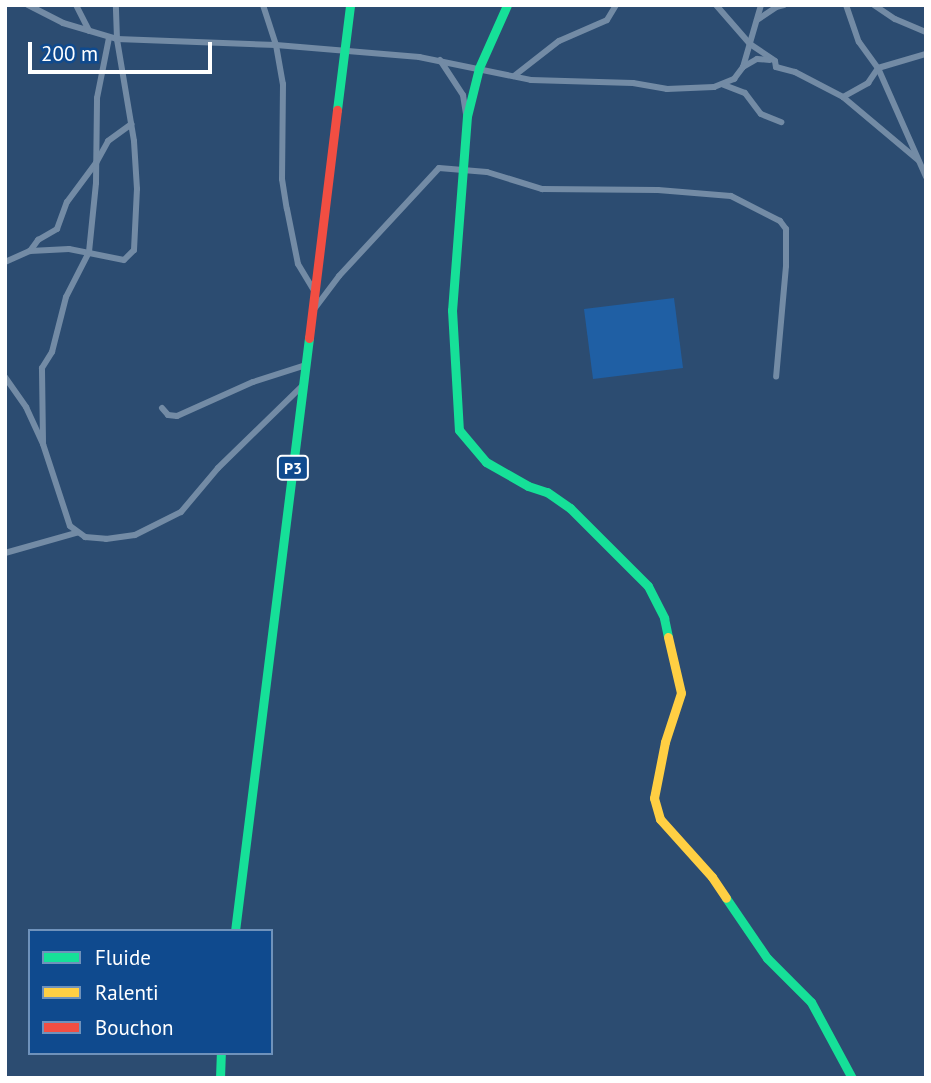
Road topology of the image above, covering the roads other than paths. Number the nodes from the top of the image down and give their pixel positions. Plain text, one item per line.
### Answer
1 (28, 5) edge
2 (76, 5) edge
3 (116, 5) edge
4 (263, 5) edge
5 (350, 5) edge
6 (507, 5) edge
7 (616, 5) edge
8 (716, 5) edge
9 (761, 5) edge
10 (784, 5) edge
11 (846, 5) edge
12 (874, 5) edge
13 (757, 20) junction
14 (89, 31) junction
15 (926, 32) edge
16 (108, 37) junction
17 (117, 39) junction
18 (750, 44) junction
19 (276, 45) junction
20 (345, 52) junction
21 (926, 54) edge
22 (440, 60) junction
23 (775, 61) junction
24 (744, 67) junction
25 (479, 68) junction
26 (878, 68) junction
27 (514, 76) junction
28 (722, 85) junction
29 (843, 97) junction
30 (467, 116) junction
31 (781, 122) dead end
32 (131, 124) junction
33 (918, 160) junction
34 (96, 163) junction
35 (463, 169) junction
36 (925, 175) edge
37 (30, 251) junction
38 (89, 252) junction
39 (5, 262) edge
40 (314, 290) junction
41 (312, 312) junction
42 (306, 365) junction
43 (5, 377) edge
44 (776, 377) dead end
45 (303, 385) junction
46 (162, 408) dead end
47 (43, 443) junction
48 (76, 533) junction
49 (5, 553) edge
50 (235, 929) edge
51 (222, 1055) edge
52 (220, 1078) edge
53 (852, 1078) edge

1 - 14 street
2 - 14 street
3 - 17 street
4 - 19 street
5 - 20 street, P3
6 - 25 street
7 - 27 street
8 - 18 street
9 - 13 street
10 - 13 street
11 - 26 street
12 - 15 street
13 - 18 street
14 - 16 street
16 - 17 street
16 - 34 street
17 - 19 street
17 - 32 street
18 - 23 street
18 - 24 street
19 - 20 street
19 - 40 street
20 - 22 street
20 - 40 street, P3
21 - 26 street
22 - 25 street
22 - 30 street
23 - 24 street
23 - 29 street
24 - 28 street
25 - 27 street
25 - 30 street
26 - 29 street
26 - 33 street
27 - 28 street
28 - 31 street
29 - 33 street
30 - 35 street
32 - 34 street
32 - 38 street
33 - 36 street
34 - 37 street
34 - 38 street
35 - 41 street
35 - 44 street
35 - 53 street
37 - 38 street
37 - 39 street
38 - 47 street
40 - 41 street, P3
41 - 42 street, P3
42 - 45 street, P3
42 - 46 street
43 - 47 street
45 - 48 street
45 - 50 street, P3
47 - 48 street
48 - 49 street
51 - 52 street

